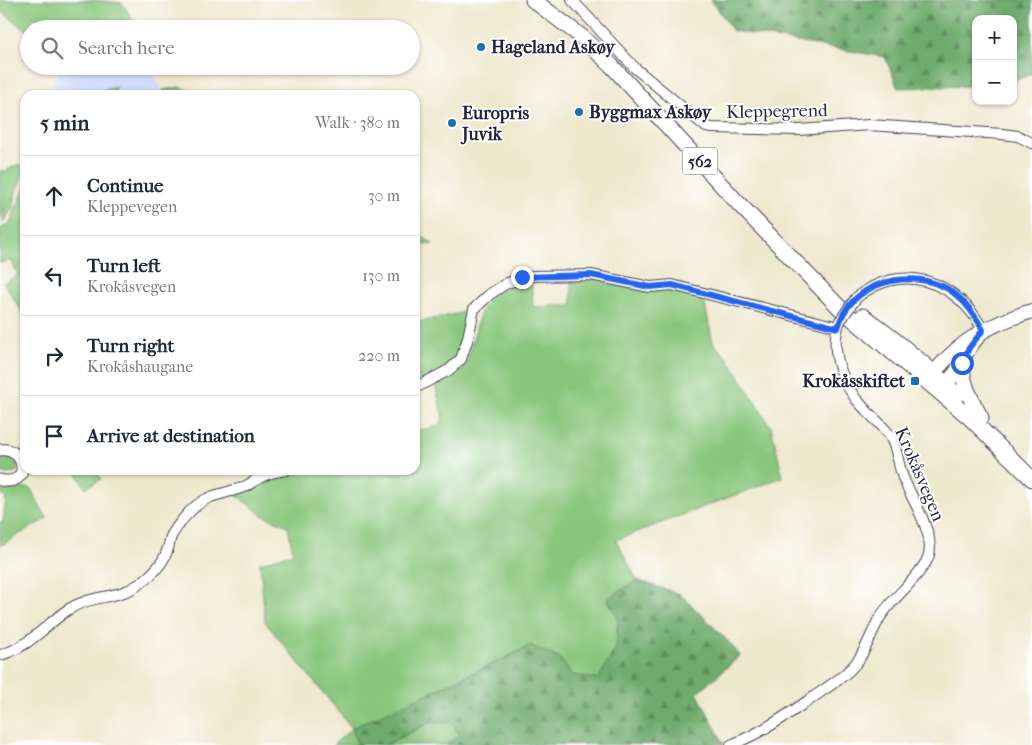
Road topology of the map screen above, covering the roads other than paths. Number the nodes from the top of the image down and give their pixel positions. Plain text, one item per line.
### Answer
1 (532, 0) edge
2 (572, 0) edge
3 (1032, 144) edge
4 (1032, 311) edge
5 (839, 324) junction
6 (983, 330) junction
7 (962, 363) junction
8 (938, 381) junction
9 (420, 386) edge
10 (981, 418) junction
11 (0, 450) edge
12 (20, 460) edge
13 (1032, 470) edge
14 (21, 475) edge
15 (266, 475) edge
16 (1032, 479) edge
17 (0, 480) edge
18 (0, 655) edge
19 (731, 745) edge

1 - 8 main road, 562
2 - 3 street, Kleppegrend
4 - 6 main road
5 - 6 street, bridge
5 - 9 street
5 - 19 street, Krokåsvegen
6 - 7 main road
6 - 8 main road
7 - 8 main road
7 - 10 main road
8 - 10 main road, 562
8 - 16 main road, 562
10 - 13 main road, 562
11 - 12 street
14 - 17 street
15 - 18 street

